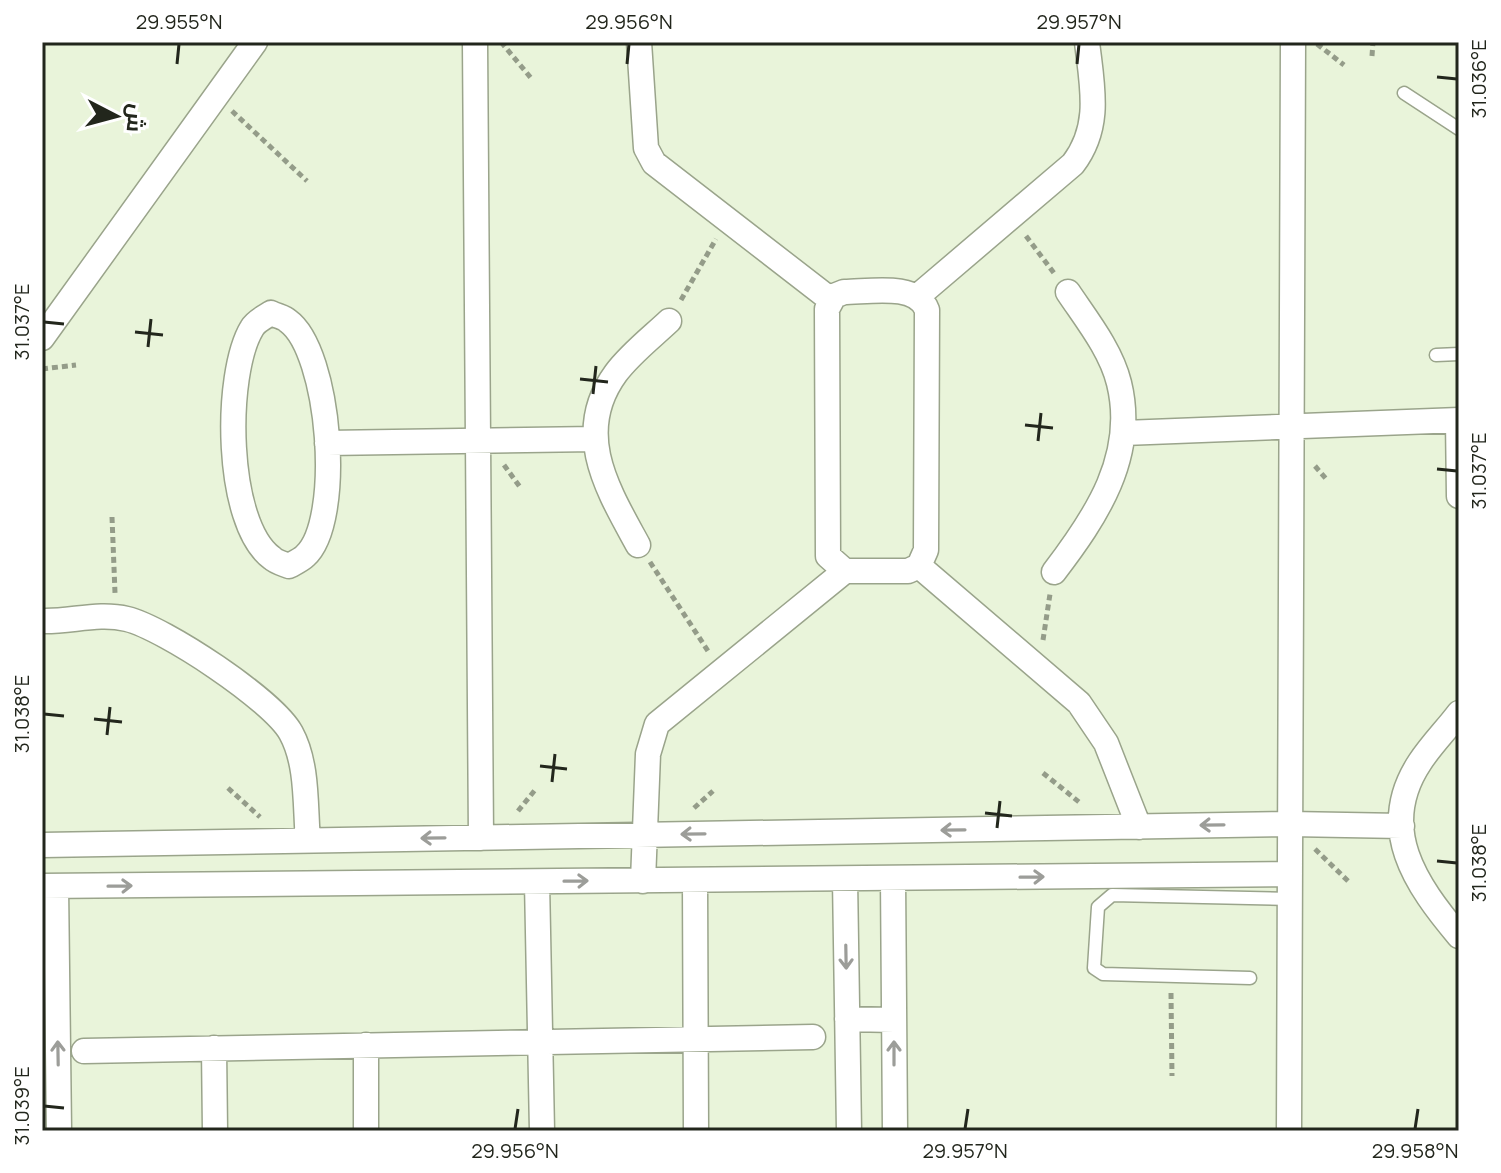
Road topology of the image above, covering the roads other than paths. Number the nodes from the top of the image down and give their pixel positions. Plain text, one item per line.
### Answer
1 (255, 42) edge
2 (475, 42) edge
3 (639, 42) edge
4 (1087, 42) edge
5 (1293, 42) edge
6 (1404, 93) dead end
7 (1459, 129) edge
8 (1068, 292) road end
9 (918, 296) junction
10 (831, 300) junction
11 (669, 321) road end
12 (42, 338) edge
13 (1459, 354) edge
14 (1436, 355) dead end
15 (1458, 420) edge
16 (1292, 427) junction
17 (1124, 433) junction
18 (595, 439) junction
19 (478, 441) junction
20 (327, 443) junction
21 (1459, 496) edge
22 (638, 545) road end
23 (919, 566) junction
24 (845, 571) junction
25 (1054, 572) road end
26 (42, 621) edge
27 (1459, 713) edge
28 (1290, 824) junction
29 (1402, 826) junction
30 (1139, 827) junction
31 (645, 835) junction
32 (481, 838) junction
33 (308, 841) junction
34 (170, 843) junction
35 (42, 845) edge
36 (1290, 874) junction
37 (893, 878) junction
38 (845, 879) junction
39 (695, 880) junction
40 (643, 881) junction
41 (537, 882) junction
42 (168, 885) junction
43 (49, 886) edge
44 (1290, 899) junction
45 (1459, 936) edge
46 (1250, 978) dead end
47 (847, 1019) junction
48 (894, 1020) junction
49 (813, 1037) dead end
50 (695, 1039) junction
51 (540, 1042) junction
52 (366, 1045) junction
53 (214, 1048) junction
54 (84, 1051) dead end
55 (59, 1131) edge
56 (215, 1131) edge
57 (366, 1131) edge
58 (542, 1131) edge
59 (696, 1131) edge
60 (849, 1131) edge
61 (895, 1131) edge
62 (1289, 1131) edge

1 - 12 street
2 - 19 street
3 - 10 street
4 - 9 street
5 - 16 street
6 - 7 lane
8 - 17 street
9 - 10 street
9 - 23 street
10 - 24 street
11 - 18 street
13 - 14 lane
15 - 16 street
15 - 21 street
16 - 17 street
16 - 28 street
17 - 25 street
18 - 19 street
18 - 22 street
19 - 20 street
19 - 32 street
20 - 20 street
23 - 24 street
23 - 30 street
24 - 31 street
26 - 33 street
27 - 29 street
28 - 29 street
28 -> 30 street
28 - 36 street
29 - 45 street
30 -> 31 street
31 - 32 street
31 - 40 street
32 -> 33 street
33 - 34 street
34 - 35 street
34 - 42 street
37 -> 36 street
36 - 44 street
37 - 38 street
37 - 48 street
38 - 39 street
38 -> 47 street
39 - 40 street
39 - 50 street
41 -> 40 street
41 - 42 street
41 - 51 street
43 -> 42 street
55 -> 43 street
44 - 46 lane
44 - 62 street
47 - 48 street
47 - 60 street
61 -> 48 street
49 - 50 street
50 - 51 street
50 - 59 street
51 - 52 street
51 - 58 street
52 - 53 street
52 - 57 street
53 - 54 street
53 - 56 street

